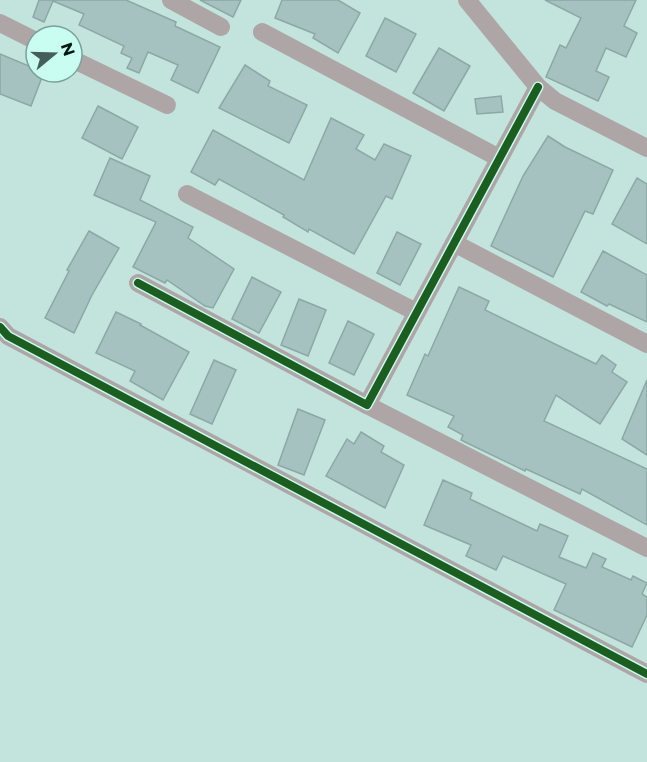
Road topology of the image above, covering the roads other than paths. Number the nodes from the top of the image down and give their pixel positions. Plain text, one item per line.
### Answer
1 (171, 0) edge
2 (468, 0) edge
3 (0, 23) edge
4 (221, 27) dead end
5 (262, 32) dead end
6 (24, 35) edge
7 (84, 64) edge
8 (538, 87) junction
9 (167, 105) dead end
10 (647, 148) edge
11 (499, 159) junction
12 (187, 194) dead end
13 (454, 243) junction
14 (138, 283) dead end
15 (416, 312) junction
16 (0, 327) edge
17 (647, 344) edge
18 (367, 405) junction
19 (647, 548) edge
20 (647, 674) edge

1 - 4 street
2 - 8 street
3 - 6 street
5 - 11 street
7 - 9 street
8 - 10 street
8 - 11 street
11 - 13 street
12 - 15 street
13 - 15 street
13 - 17 street
14 - 18 street
15 - 18 street
16 - 20 street
18 - 19 street

